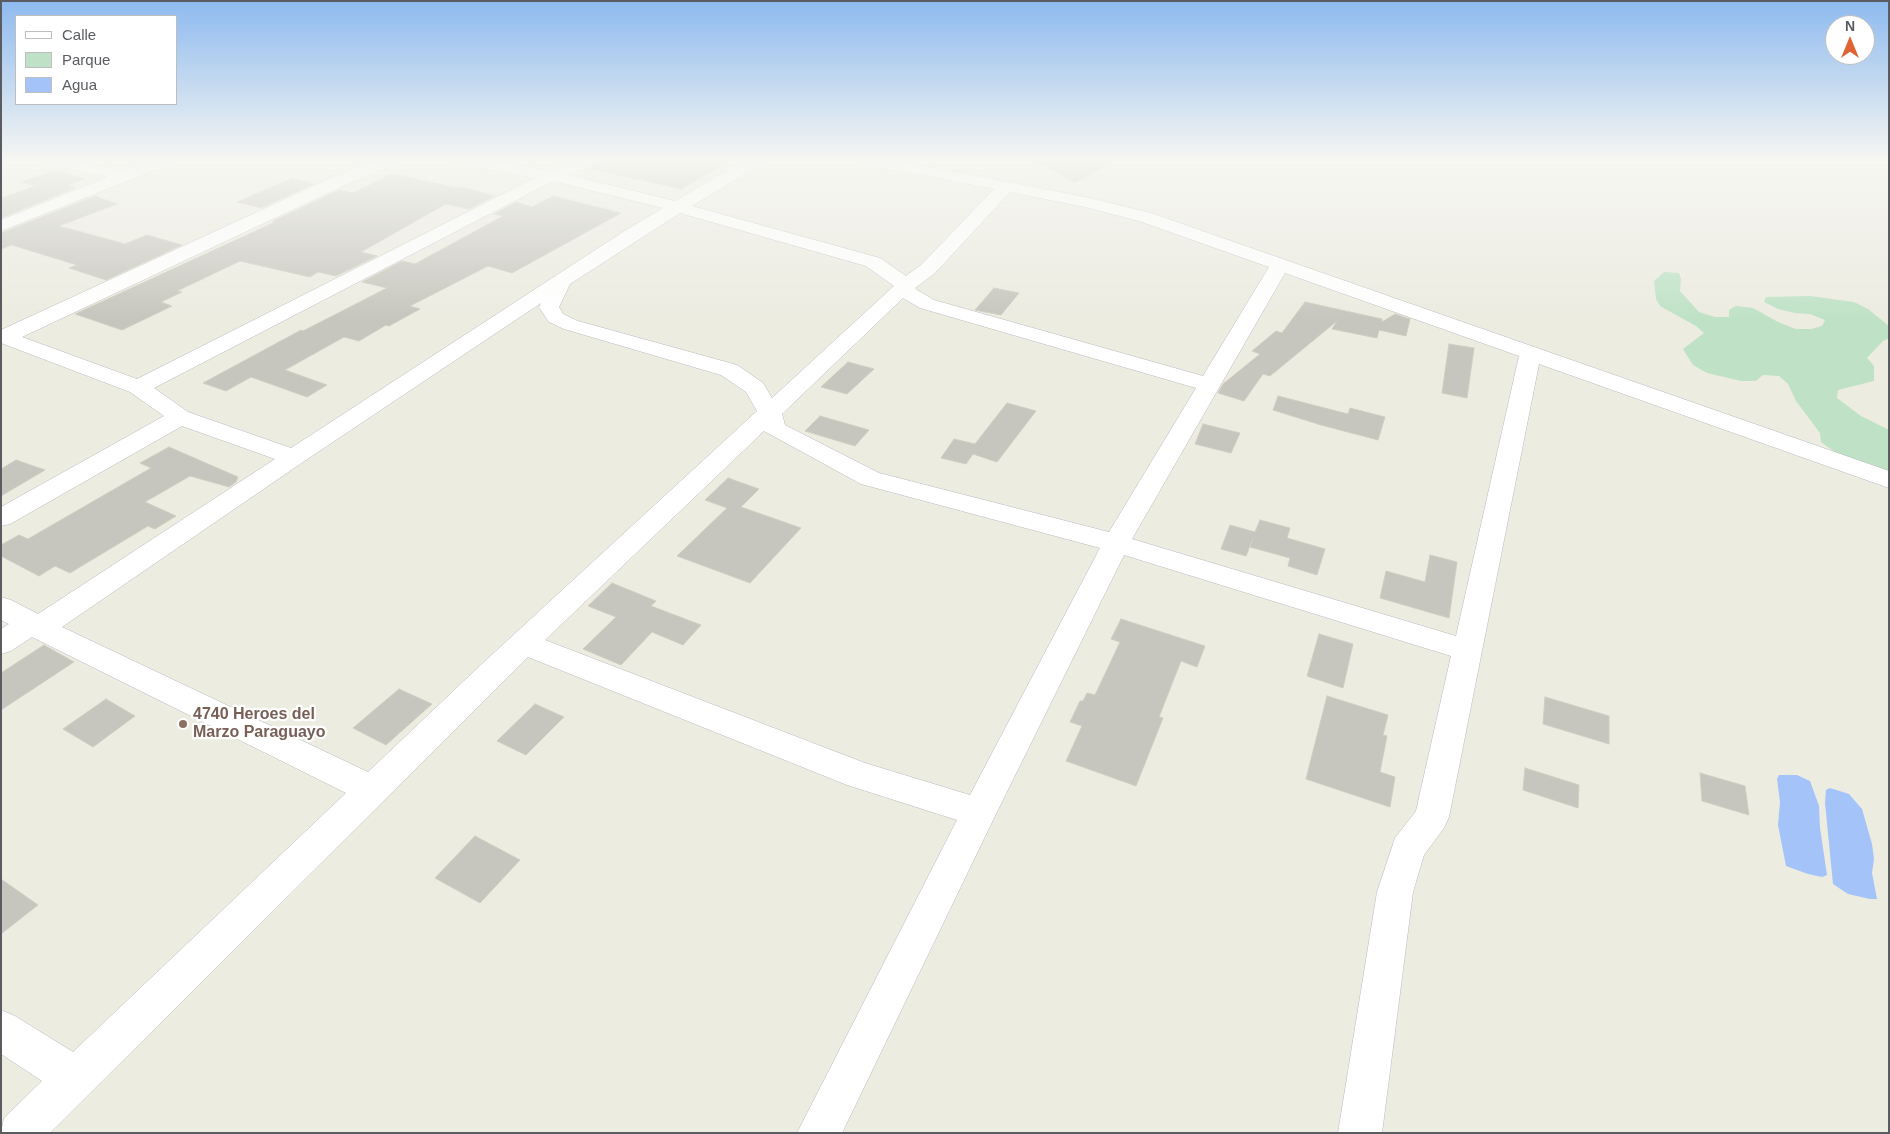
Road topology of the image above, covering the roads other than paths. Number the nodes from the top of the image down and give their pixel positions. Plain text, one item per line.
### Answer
1 (36, 212) edge
2 (272, 212) edge
3 (480, 212) edge
4 (670, 212) edge
5 (696, 212) edge
6 (983, 212) edge
7 (1125, 212) edge
8 (1, 226) edge
9 (1280, 265) junction
10 (561, 282) junction
11 (906, 286) junction
12 (3, 337) edge
13 (1530, 353) junction
14 (1209, 385) junction
15 (138, 387) junction
16 (770, 413) junction
17 (180, 417) junction
18 (294, 457) junction
19 (1889, 480) edge
20 (1, 518) edge
21 (1116, 543) junction
22 (1, 608) edge
23 (35, 626) junction
24 (1, 643) edge
25 (524, 644) junction
26 (1467, 650) junction
27 (372, 790) junction
28 (979, 812) junction
29 (1, 1030) edge
30 (75, 1078) junction
31 (19, 1133) edge
32 (819, 1133) edge
33 (1360, 1133) edge

1 - 8 street
2 - 12 street
3 - 15 street
4 - 10 street
5 - 11 street
6 - 11 street
7 - 9 street
9 - 13 street
9 - 14 street
10 - 16 street
10 - 18 street
11 - 14 street
11 - 16 street
12 - 15 street
13 - 19 street
13 - 26 street
14 - 21 street
15 - 17 street
16 - 21 street
16 - 25 street
17 - 18 street
17 - 20 street
18 - 23 street
21 - 26 street
21 - 28 street
22 - 23 street
23 - 24 street
23 - 27 street
25 - 27 street
25 - 28 street
26 - 33 street
27 - 30 street
28 - 32 street
29 - 30 street
30 - 31 street

